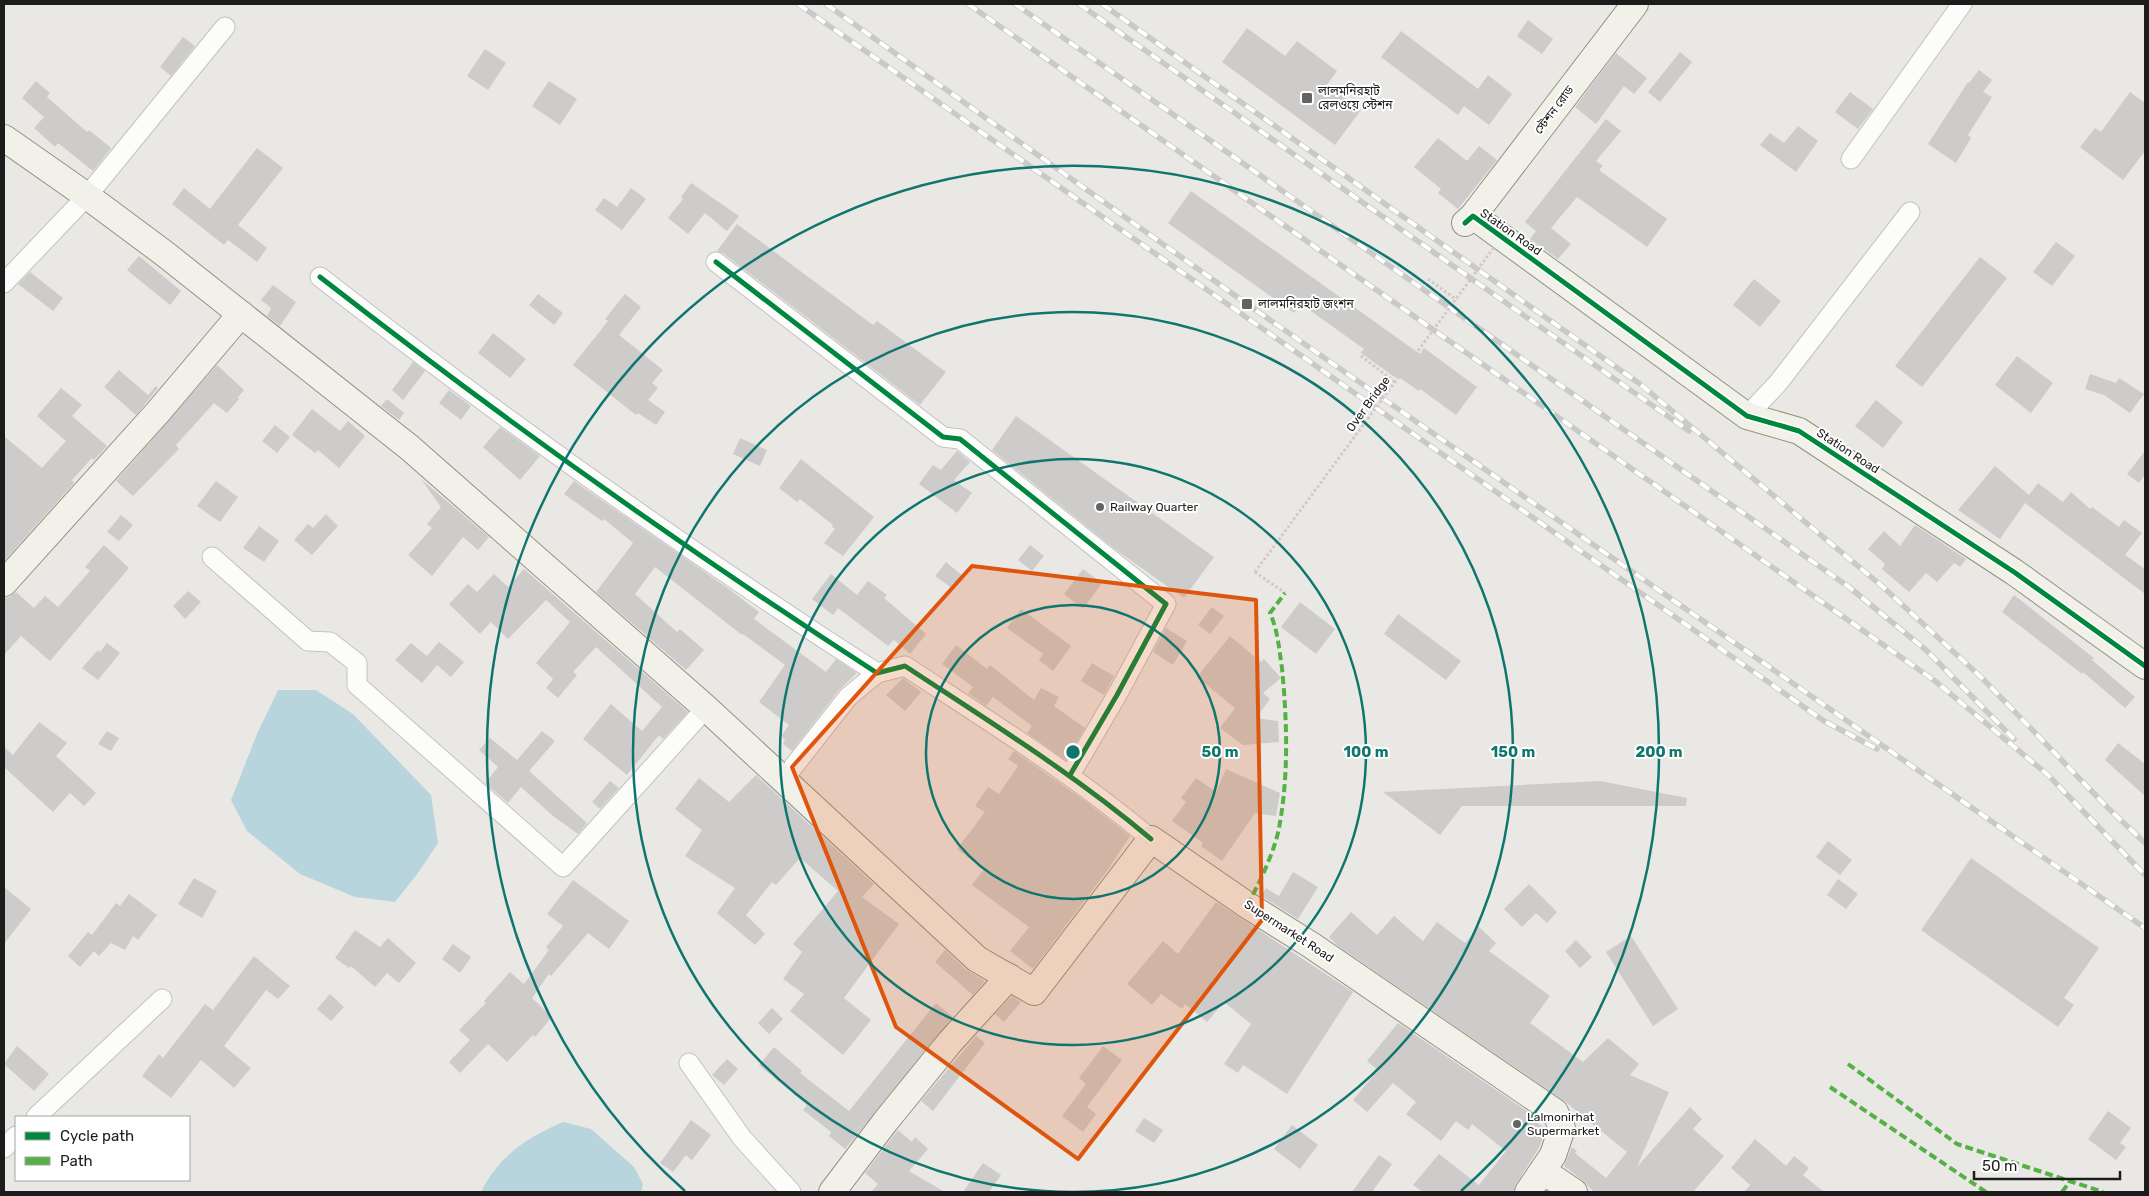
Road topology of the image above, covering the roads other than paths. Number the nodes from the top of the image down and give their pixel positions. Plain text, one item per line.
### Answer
1 (1635, 4) edge
2 (1962, 4) edge
3 (225, 28) dead end
4 (4, 138) edge
5 (1851, 159) dead end
6 (88, 196) junction
7 (1910, 212) dead end
8 (1469, 219) joint
9 (716, 262) dead end
10 (320, 277) dead end
11 (4, 283) edge
12 (241, 314) junction
13 (1746, 416) junction
14 (212, 556) dead end
15 (4, 583) edge
16 (2145, 666) edge
17 (877, 673) junction
18 (706, 708) junction
19 (1070, 775) junction
20 (783, 780) junction
21 (1151, 839) junction
22 (1009, 977) junction
23 (162, 998) dead end
24 (689, 1063) dead end
25 (37, 1116) edge
26 (15, 1137) edge
27 (4, 1148) edge
28 (1543, 1171) junction
29 (791, 1192) edge
30 (832, 1192) edge
31 (1528, 1192) edge
32 (1574, 1192) edge

1 - 8 main road, স্টেশন রোড
2 - 5 street
3 - 6 street
4 - 6 main road
6 - 11 street
6 - 12 main road
7 - 13 street
8 - 13 main road, Station Road
9 - 19 street
10 - 17 street
12 - 15 main road
12 - 18 main road
13 - 16 main road, Station Road
14 - 18 street
17 - 19 street
17 - 20 street
18 - 20 main road
19 - 21 street
20 - 22 main road
21 - 22 main road
21 - 28 main road, Supermarket Road
22 - 30 main road
23 - 25 street
24 - 29 street
26 - 27 street
28 - 31 main road, Supermarket Road
28 - 32 main road

